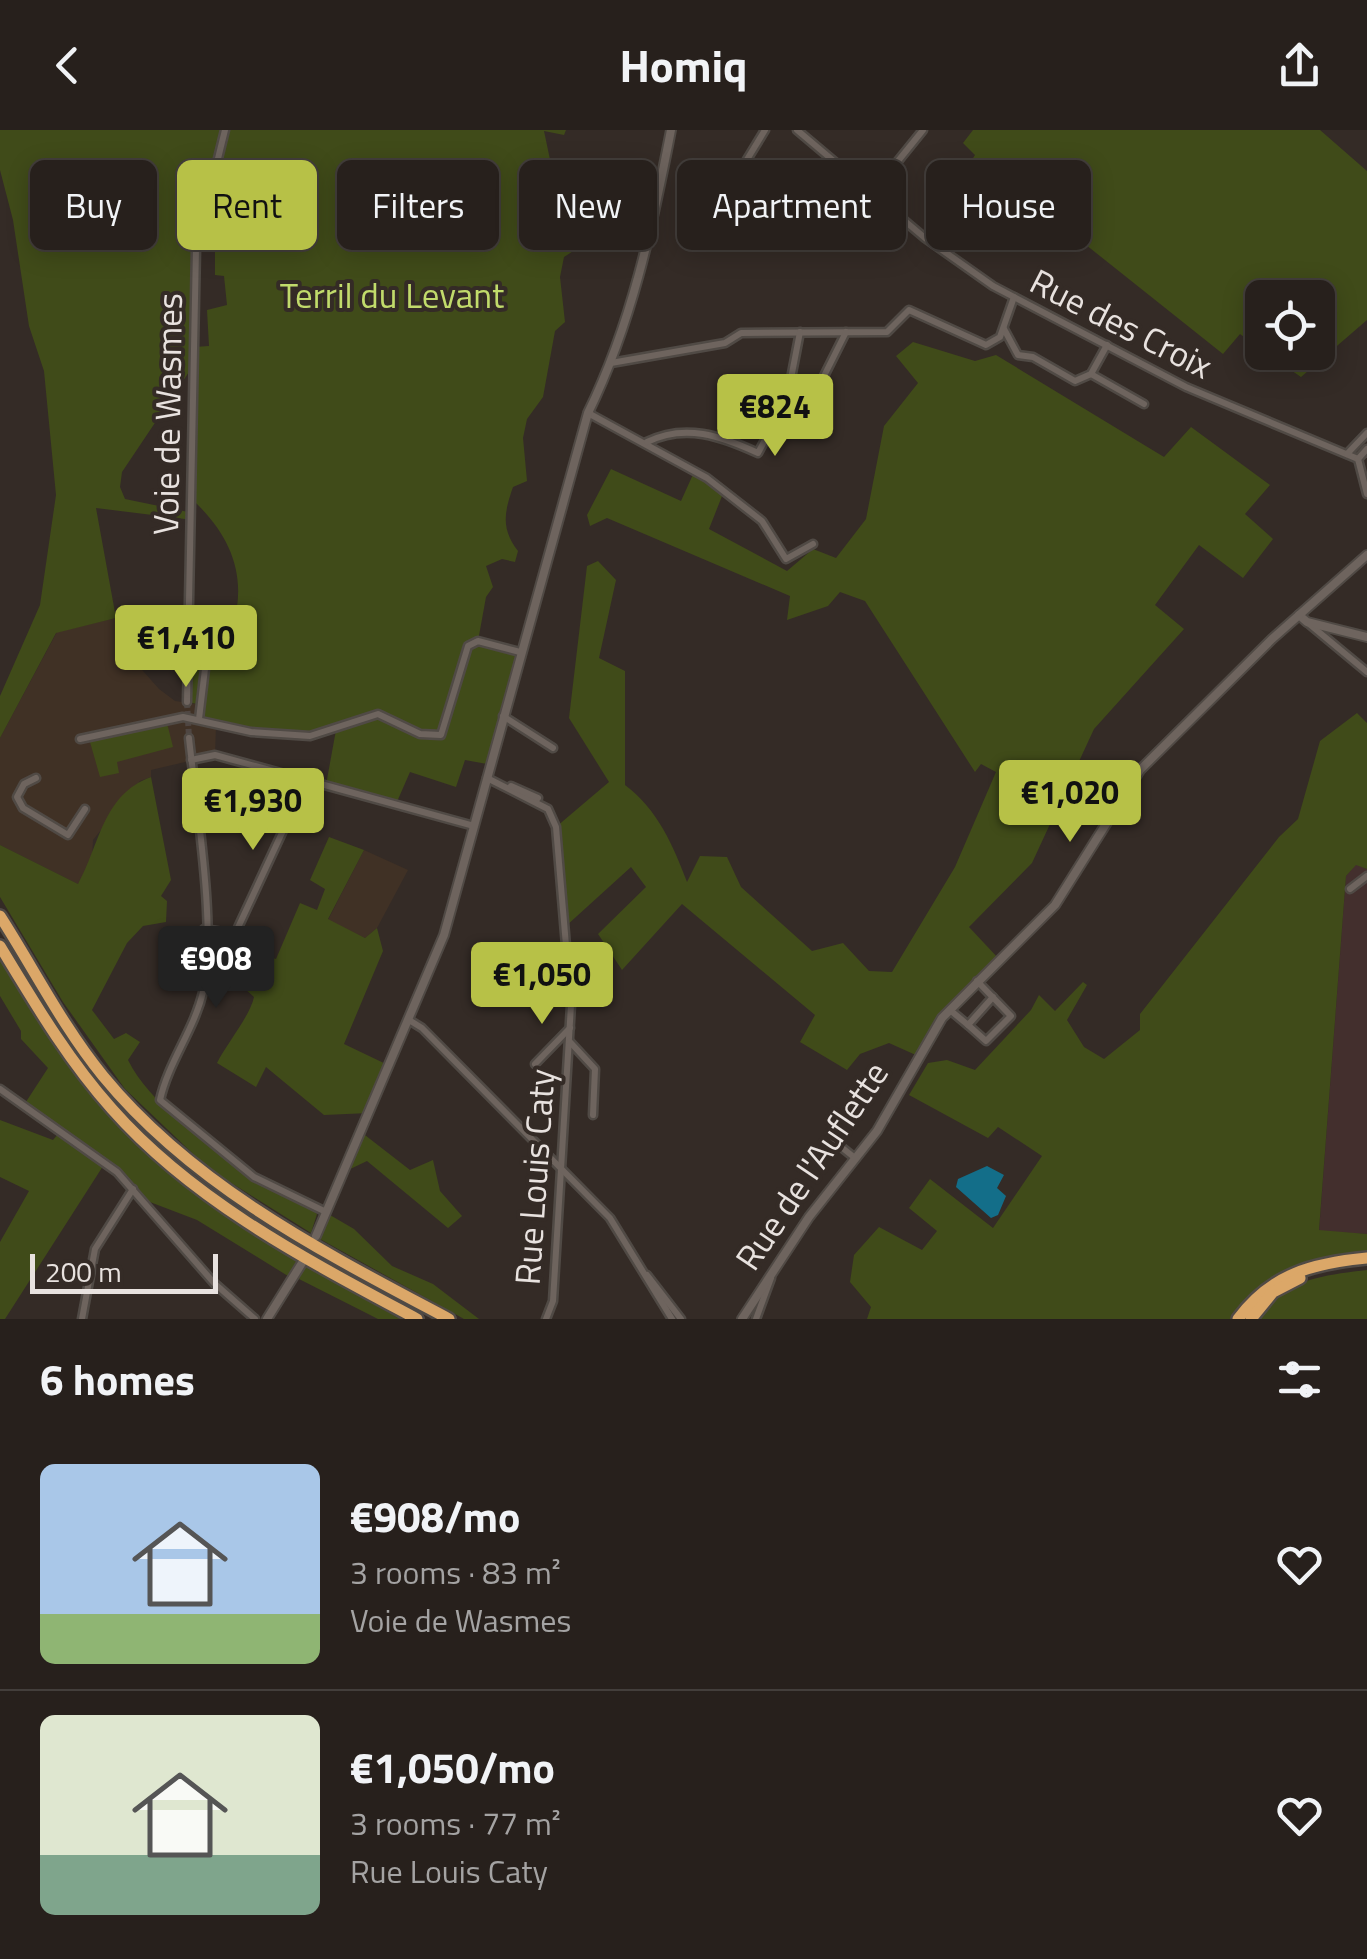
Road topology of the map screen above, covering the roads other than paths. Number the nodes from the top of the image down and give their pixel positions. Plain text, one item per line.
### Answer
1 (225, 130) edge
2 (671, 130) edge
3 (765, 130) edge
4 (797, 130) edge
5 (923, 130) edge
6 (747, 160) edge
7 (833, 160) edge
8 (898, 160) edge
9 (906, 221) edge
10 (1014, 297) junction
11 (1003, 328) junction
12 (800, 332) junction
13 (846, 332) junction
14 (1107, 344) junction
15 (612, 363) junction
16 (1091, 374) junction
17 (1144, 404) dead end
18 (818, 410) dead end
19 (588, 413) junction
20 (1367, 433) edge
21 (646, 442) junction
22 (1367, 450) edge
23 (1346, 454) junction
24 (1358, 459) junction
25 (1367, 494) edge
26 (812, 544) dead end
27 (1367, 555) edge
28 (1303, 619) junction
29 (1341, 630) junction
30 (1367, 637) edge
31 (1330, 643) junction
32 (188, 647) junction
33 (520, 652) junction
34 (1367, 672) edge
35 (188, 702) tunnel mouth
36 (502, 715) junction
37 (200, 720) junction
38 (189, 738) tunnel mouth
39 (80, 739) dead end
40 (553, 748) dead end
41 (191, 760) junction
42 (486, 777) junction
43 (36, 778) dead end
44 (301, 780) junction
45 (504, 787) junction
46 (538, 798) dead end
47 (84, 809) dead end
48 (474, 826) junction
49 (1367, 876) edge
50 (1350, 889) dead end
51 (0, 916) edge
52 (204, 929) junction
53 (0, 946) edge
54 (977, 981) junction
55 (993, 997) junction
56 (950, 1010) junction
57 (409, 1020) junction
58 (968, 1025) junction
59 (570, 1028) junction
60 (570, 1042) junction
61 (534, 1064) dead end
62 (0, 1089) edge
63 (593, 1115) dead end
64 (836, 1142) dead end
65 (856, 1158) junction
66 (562, 1170) junction
67 (132, 1189) junction
68 (326, 1212) junction
69 (316, 1236) dead end
70 (1367, 1261) edge
71 (302, 1263) dead end
72 (773, 1272) junction
73 (646, 1275) junction
74 (82, 1319) edge
75 (255, 1319) edge
76 (267, 1319) edge
77 (417, 1319) edge
78 (449, 1319) edge
79 (546, 1319) edge
80 (672, 1319) edge
81 (681, 1319) edge
82 (742, 1319) edge
83 (756, 1319) edge
84 (1238, 1319) edge
85 (1251, 1319) edge

1 - 32 street, Voie de Wasmes
2 - 15 street
3 - 6 street
4 - 7 street, Rue des Croix
5 - 8 street
9 - 10 street, Rue des Croix
10 - 11 street
10 - 14 street, Rue des Croix
11 - 13 street
11 - 16 street
12 - 13 street
12 - 15 street
12 - 21 street
13 - 18 street
14 - 16 street
14 - 23 street, Rue des Croix
15 - 19 street
16 - 17 street
19 - 21 street
19 - 33 street
20 - 23 street
21 - 26 street
22 - 24 street
23 - 24 street, Rue des Croix
24 - 25 street
27 - 28 street, Rue de l'Auflette
28 - 29 street
28 - 31 street
28 - 54 street, Rue de l'Auflette
29 - 30 street
29 - 31 street
31 - 34 street
32 - 35 street, Voie de Wasmes
32 - 37 street
33 - 36 street
33 - 37 street
36 - 40 street
36 - 42 street
37 - 39 street
38 - 41 street
41 - 44 street
41 - 52 street
42 - 45 street, Rue Louis Caty
42 - 48 street
43 - 47 street
44 - 48 street
44 - 52 street
45 - 46 street
45 - 59 street, Rue Louis Caty
48 - 57 street
49 - 50 street
51 - 78 highway
52 - 68 street
53 - 77 highway
54 - 55 street
54 - 56 street, Rue de l'Auflette
55 - 58 street
55 - 58 street
56 - 58 street
56 - 65 street, Rue de l'Auflette
57 - 66 street
57 - 68 street
59 - 60 street, Rue Louis Caty
59 - 61 street
60 - 63 street
60 - 66 street, Rue Louis Caty
62 - 67 street
64 - 65 street
65 - 72 street, Rue de l'Auflette
66 - 73 street
66 - 79 street, Rue Louis Caty
67 - 74 street
67 - 75 street
68 - 69 street
70 - 84 highway
70 - 85 highway
71 - 76 street
72 - 82 street, Rue de l'Auflette
72 - 83 street
73 - 80 street
73 - 81 street

